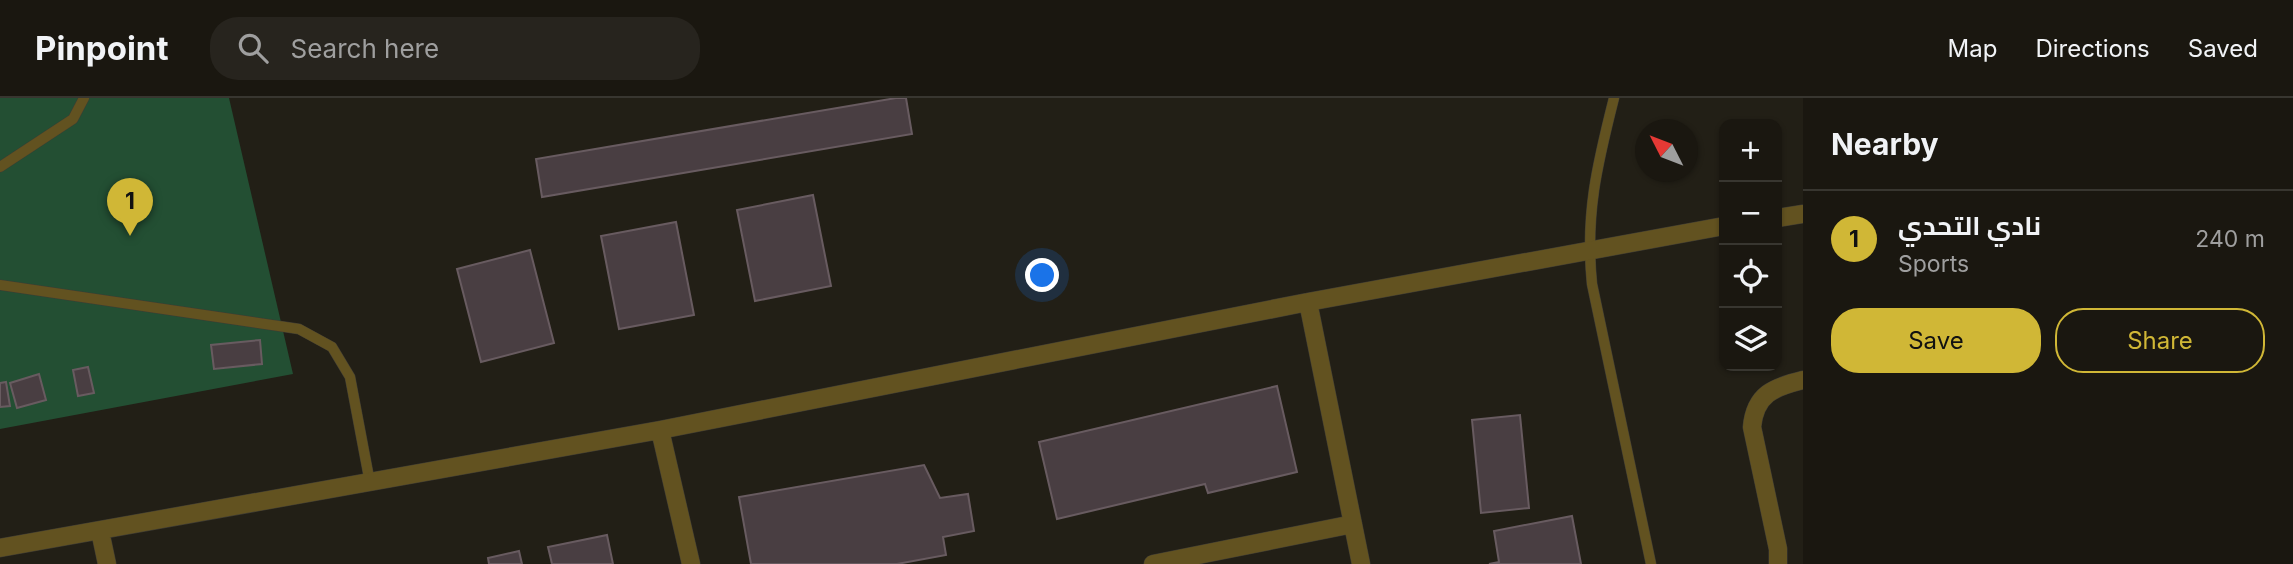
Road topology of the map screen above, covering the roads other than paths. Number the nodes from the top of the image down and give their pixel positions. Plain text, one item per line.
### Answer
1 (84, 98) edge
2 (1614, 98) edge
3 (0, 167) edge
4 (1803, 214) edge
5 (1782, 217) edge
6 (1719, 227) edge
7 (1588, 250) junction
8 (0, 285) edge
9 (1308, 302) junction
10 (1803, 380) edge
11 (660, 430) junction
12 (370, 483) junction
13 (1353, 524) junction
14 (100, 531) junction
15 (0, 548) edge
16 (107, 564) edge
17 (691, 564) edge
18 (1153, 564) edge
19 (1361, 564) edge
20 (1651, 564) edge
21 (1777, 564) edge

1 - 3 lane
2 - 7 lane
4 - 5 street
6 - 7 street
7 - 9 street
7 - 20 lane
8 - 12 lane
9 - 11 street
9 - 13 street
10 - 21 street
11 - 12 street
11 - 17 street
12 - 14 street
13 - 18 street
13 - 19 street
14 - 15 street
14 - 16 street

